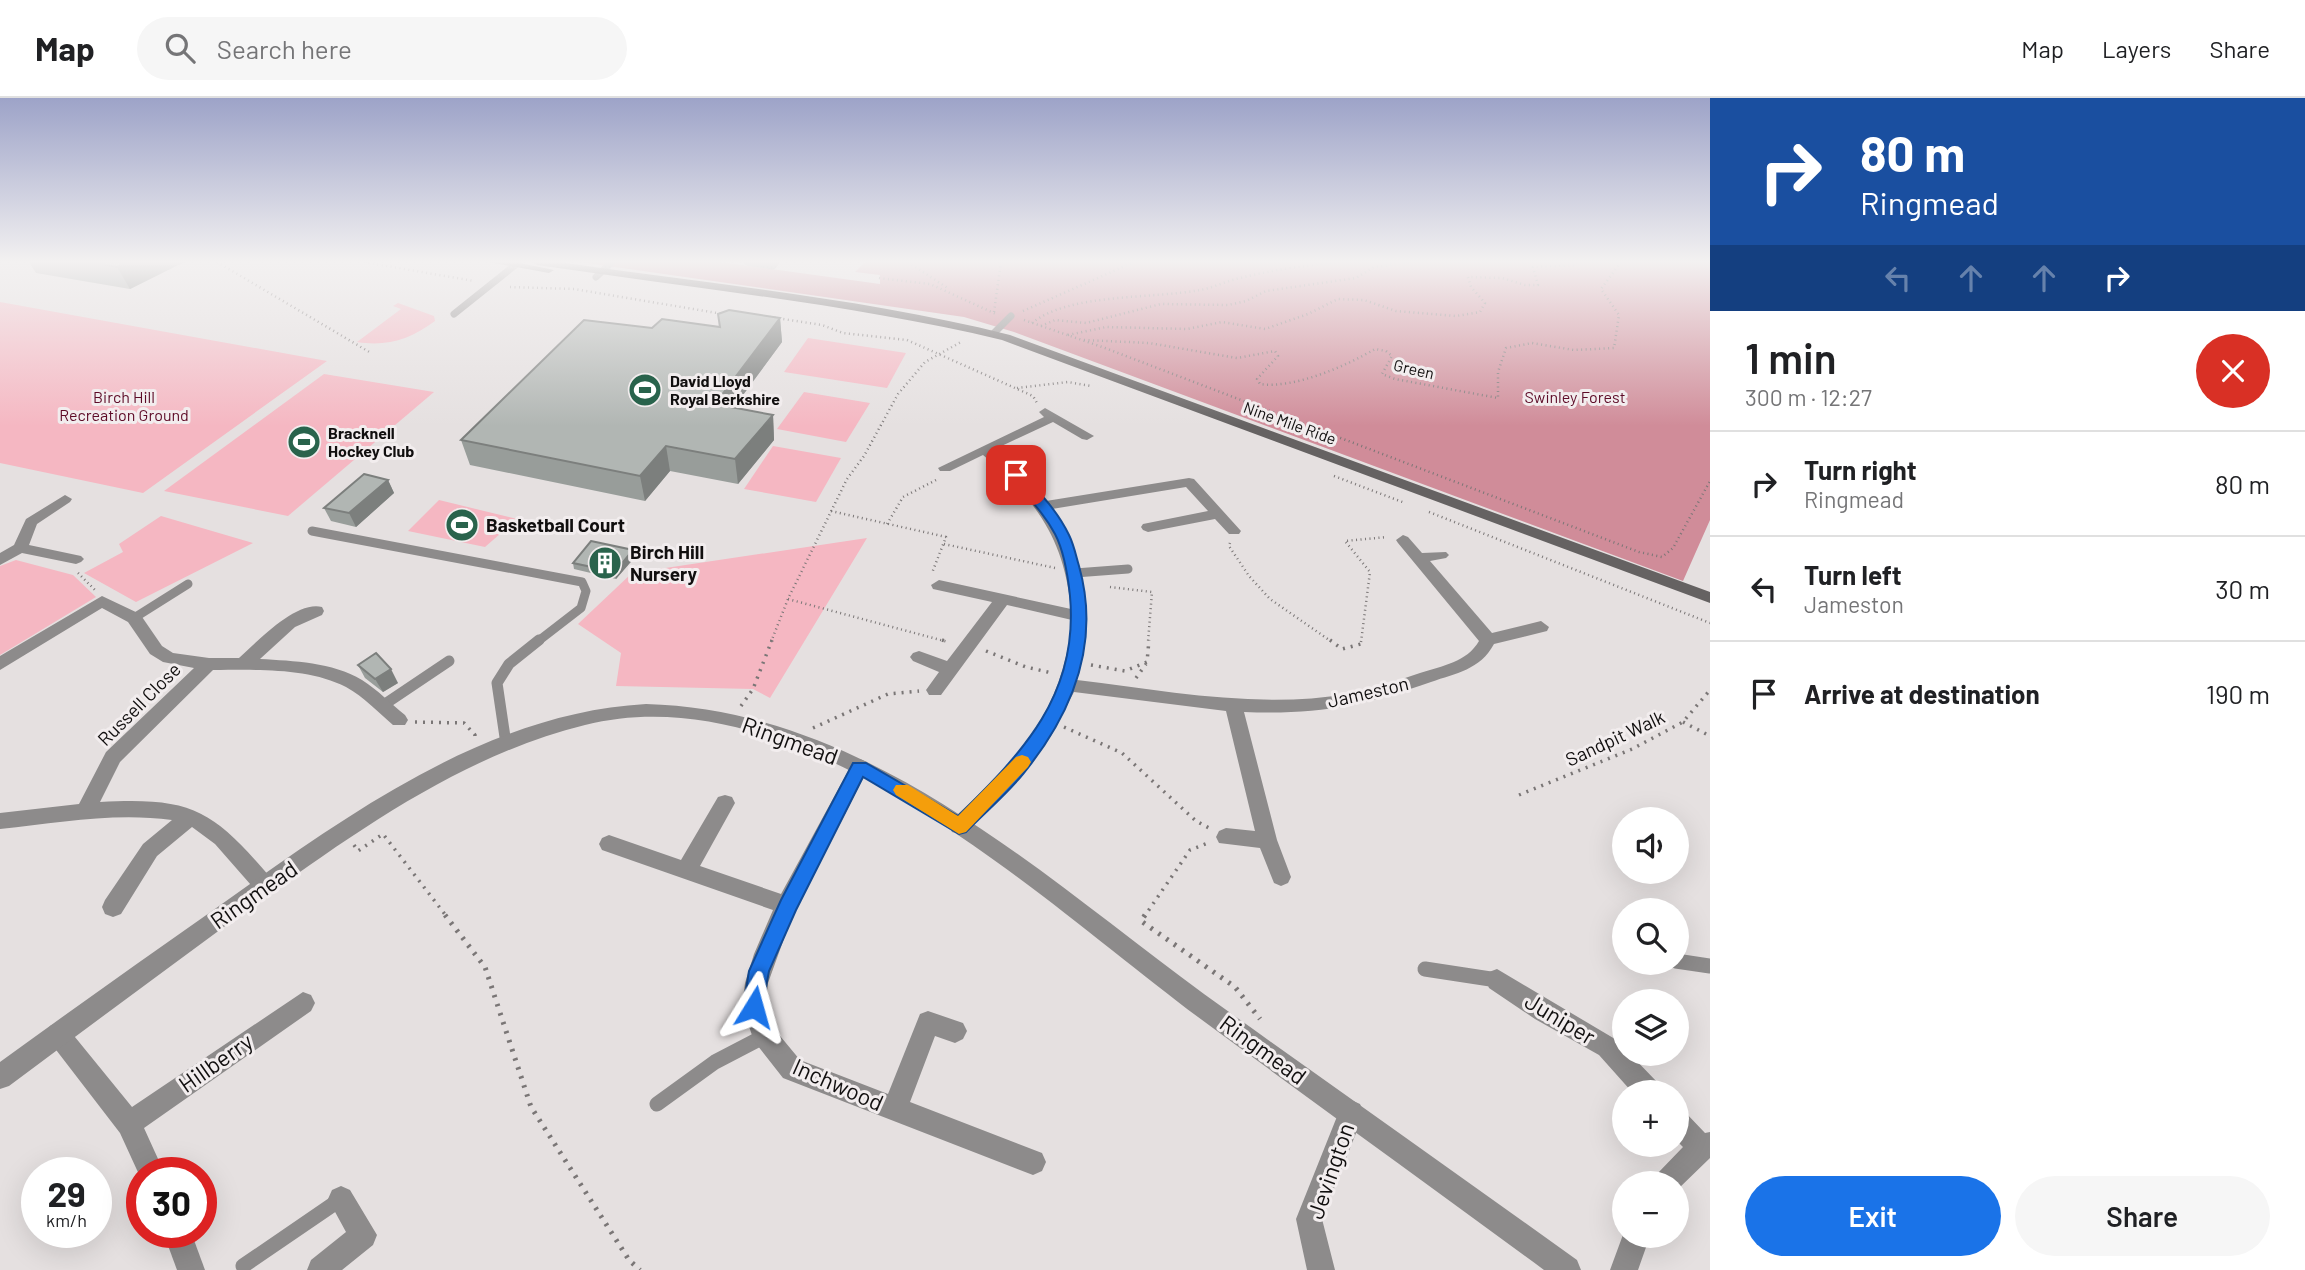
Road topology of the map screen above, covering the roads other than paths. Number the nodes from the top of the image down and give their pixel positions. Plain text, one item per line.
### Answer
1 (1011, 316) dead end
2 (893, 317) edge
3 (994, 333) junction
4 (1087, 436) dead end
5 (985, 450) junction
6 (945, 468) road end
7 (65, 499) dead end
8 (1045, 506) junction
9 (1216, 514) junction
10 (1148, 527) dead end
11 (312, 531) dead end
12 (1234, 531) road end
13 (1402, 540) road end
14 (20, 548) junction
15 (1441, 555) dead end
16 (1419, 558) junction
17 (76, 559) dead end
18 (0, 560) edge
19 (1128, 569) dead end
20 (1076, 578) junction
21 (188, 584) dead end
22 (939, 585) road end
23 (1710, 598) edge
24 (1002, 600) junction
25 (316, 611) dead end
26 (1080, 616) junction
27 (134, 618) junction
28 (1541, 627) dead end
29 (1488, 640) junction
30 (919, 657) dead end
31 (449, 661) dead end
32 (0, 663) edge
33 (209, 664) junction
34 (243, 664) junction
35 (950, 669) junction
36 (1070, 675) junction
37 (935, 690) road end
38 (1233, 704) junction
39 (382, 706) junction
40 (399, 720) road end
41 (506, 744) junction
42 (860, 767) junction
43 (725, 803) dead end
44 (84, 813) junction
45 (190, 817) junction
46 (0, 821) edge
47 (959, 826) junction
48 (1226, 836) road end
49 (1267, 840) junction
50 (609, 844) dead end
51 (686, 871) junction
52 (1281, 877) dead end
53 (265, 886) junction
54 (788, 906) junction
55 (113, 907) dead end
56 (1689, 963) edge
57 (1710, 966) edge
58 (1425, 969) dead end
59 (1497, 980) joint
60 (303, 1003) dead end
61 (955, 1031) dead end
62 (58, 1034) junction
63 (763, 1037) junction
64 (0, 1077) edge
65 (1638, 1080) edge
66 (657, 1104) dead end
67 (894, 1110) junction
68 (1351, 1113) junction
69 (130, 1124) junction
70 (1689, 1132) edge
71 (1705, 1146) edge
72 (144, 1157) edge
73 (1033, 1162) dead end
74 (1679, 1171) edge
75 (341, 1199) joint
76 (183, 1248) edge
77 (1632, 1248) edge
78 (243, 1266) dead end
79 (191, 1270) edge
80 (321, 1270) edge
81 (1321, 1270) edge
82 (1567, 1270) edge
83 (1624, 1270) edge

1 - 3 lane
2 - 3 main road, Nine Mile Ride
3 - 23 main road, Nine Mile Ride
4 - 5 street
5 - 6 street
5 - 8 street
7 - 14 street
8 - 9 street
8 - 20 street
9 - 10 street
9 - 12 street
11 - 41 lane
13 - 16 street
14 - 17 street
14 - 18 street
15 - 16 street
16 - 29 street
19 - 20 lane
20 - 26 street
21 - 27 lane
22 - 24 street
24 - 26 street
24 - 35 street
25 - 34 street
26 - 36 street
27 - 32 street, Russell Close
27 - 33 street, Russell Close
28 - 29 street
29 - 38 street, Jameston
30 - 35 street
31 - 39 lane
33 - 34 street, Russell Close
33 - 44 street, Russell Close
34 - 39 street, Russell Close
35 - 37 street
36 - 38 street, Jameston
36 - 47 street
38 - 49 street
39 - 40 street, Russell Close
41 - 42 street, Ringmead
41 - 53 street, Ringmead
42 - 47 street, Ringmead
42 - 54 street, Inchwood
43 - 51 street
44 - 45 street
44 - 46 street
45 - 53 street
45 - 55 street
47 - 68 street, Ringmead
48 - 49 street
49 - 52 street
50 - 51 street
51 - 54 street
53 - 62 street, Ringmead
54 - 63 street, Inchwood
56 - 57 lane
58 - 59 lane
59 - 65 street, Juniper
60 - 69 street, Hillberry
61 - 67 street, Inchwood
62 - 64 street, Ringmead
62 - 69 street
63 - 66 lane
63 - 67 street, Inchwood
67 - 73 street, Inchwood
68 - 81 street, Jevington
68 - 82 street, Ringmead
69 - 72 street
70 - 71 street
71 - 74 street
75 - 78 lane
75 - 80 street
76 - 79 street
77 - 83 street

